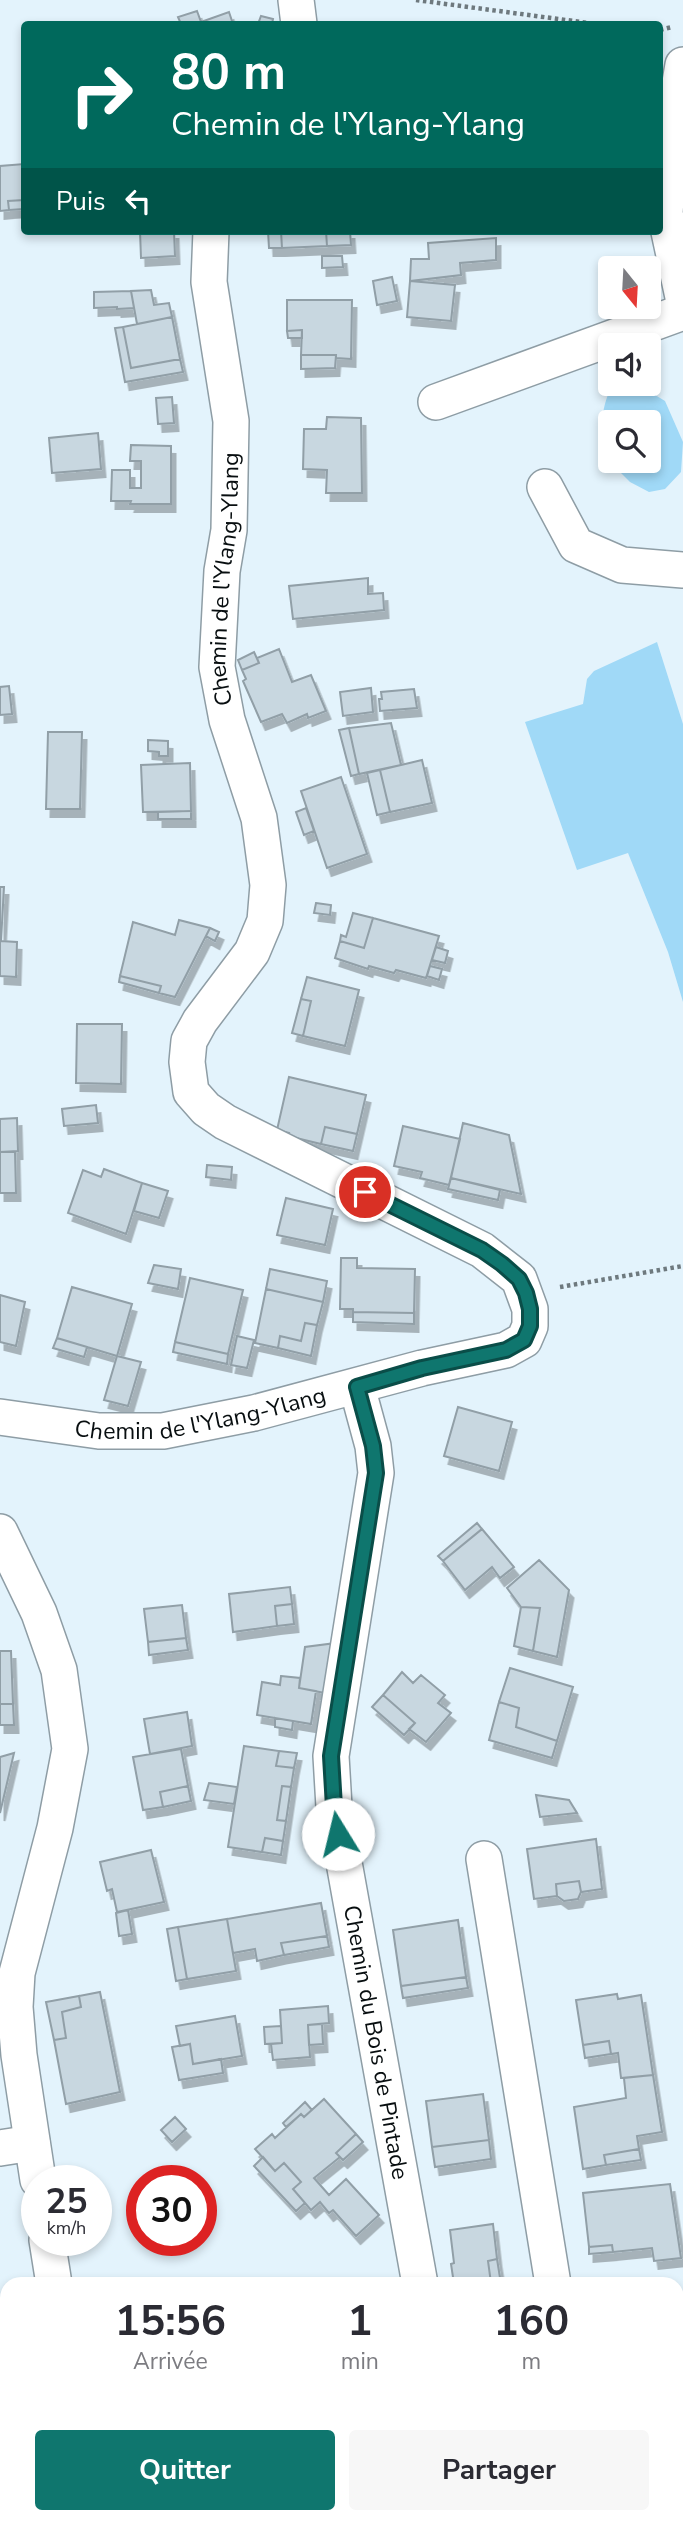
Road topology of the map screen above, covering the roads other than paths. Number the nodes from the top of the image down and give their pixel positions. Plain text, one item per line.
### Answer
1 (296, 0) edge
2 (299, 21) edge
3 (683, 65) edge
4 (677, 136) edge
5 (211, 235) edge
6 (683, 297) edge
7 (683, 312) edge
8 (436, 402) dead end
9 (545, 487) dead end
10 (683, 570) edge
11 (357, 1387) junction
12 (0, 1417) edge
13 (0, 1532) edge
14 (484, 1859) dead end
15 (16, 2146) edge
16 (28, 2165) edge
17 (50, 2256) edge
18 (53, 2277) edge
19 (419, 2277) edge
20 (552, 2277) edge

1 - 2 street
3 - 4 street
4 - 6 street
5 - 11 street, Chemin de l'Ylang-Ylang
7 - 8 street
9 - 10 street
11 - 12 street, Chemin de l'Ylang-Ylang
11 - 19 street, Chemin du Bois de Pintade
13 - 15 street
14 - 20 street
15 - 16 street
17 - 18 street

